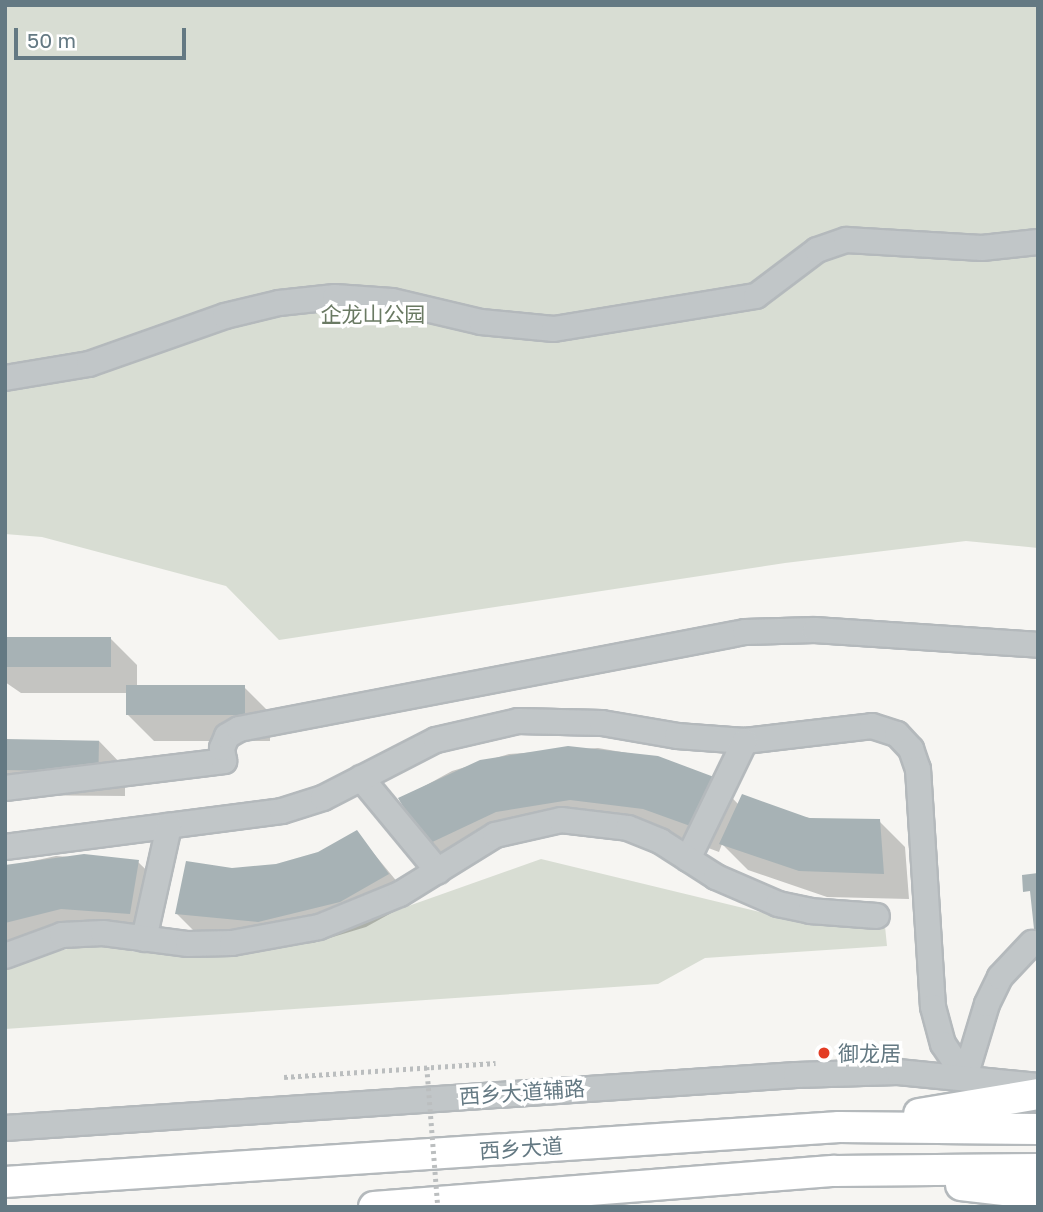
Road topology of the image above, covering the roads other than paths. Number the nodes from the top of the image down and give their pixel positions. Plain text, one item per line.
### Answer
1 (1038, 242) edge
2 (5, 378) edge
3 (1038, 645) edge
4 (745, 741) junction
5 (361, 778) junction
6 (5, 788) edge
7 (169, 826) junction
8 (5, 847) edge
9 (688, 859) junction
10 (438, 871) junction
11 (877, 916) dead end
12 (144, 939) junction
13 (1032, 943) dead end
14 (5, 956) edge
15 (965, 1077) junction
16 (1038, 1086) edge
17 (1038, 1094) edge
18 (839, 1127) junction
19 (5, 1129) edge
20 (1038, 1129) edge
21 (1038, 1168) edge
22 (835, 1171) junction
23 (5, 1182) edge
24 (584, 1191) junction
25 (1038, 1194) edge
26 (1038, 1203) edge
27 (374, 1207) edge
28 (547, 1207) edge
29 (1017, 1207) edge

1 - 2 street
3 - 6 street
4 - 5 street
4 - 9 street
4 - 15 street
5 - 7 street
5 - 10 street
7 - 8 street
7 - 12 street
9 - 10 street
9 - 11 street
10 - 12 street
12 - 14 street
13 - 15 street
15 - 16 street, 西乡大道辅路
15 - 19 street, 西乡大道辅路
17 - 18 main road
18 - 20 main road, 西乡大道
18 - 23 main road, 西乡大道
21 - 22 main road
22 - 24 main road
22 - 25 main road
24 - 27 main road
24 - 28 main road
26 - 29 street

